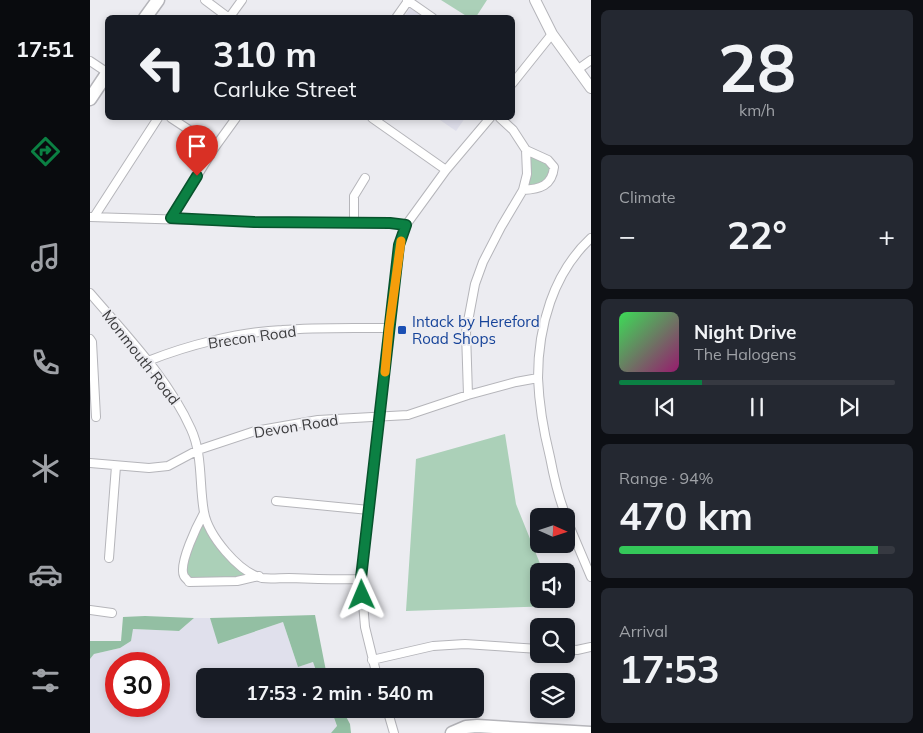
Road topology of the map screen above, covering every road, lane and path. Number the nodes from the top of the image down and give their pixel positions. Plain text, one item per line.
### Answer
1 (158, 0) edge
2 (205, 0) edge
3 (242, 0) edge
4 (407, 0) edge
5 (535, 0) edge
6 (147, 15) edge
7 (225, 15) edge
8 (231, 15) edge
9 (398, 15) edge
10 (429, 15) edge
11 (552, 34) junction
12 (590, 60) edge
13 (90, 61) edge
14 (577, 70) junction
15 (105, 71) edge
16 (516, 72) edge
17 (105, 75) edge
18 (590, 88) edge
19 (90, 99) edge
20 (157, 120) edge
21 (174, 120) edge
22 (235, 120) edge
23 (375, 120) edge
24 (488, 120) edge
25 (502, 120) edge
26 (215, 147) junction
27 (526, 150) junction
28 (446, 170) junction
29 (365, 178) dead end
30 (523, 190) junction
31 (92, 217) edge
32 (171, 218) junction
33 (354, 222) junction
34 (406, 225) junction
35 (590, 238) edge
36 (90, 293) edge
37 (389, 328) junction
38 (90, 339) edge
39 (148, 361) junction
40 (538, 378) junction
41 (92, 390) edge
42 (468, 395) junction
43 (96, 416) dead end
44 (380, 417) junction
45 (198, 450) junction
46 (90, 463) edge
47 (116, 466) junction
48 (276, 501) dead end
49 (562, 508) edge
50 (369, 510) junction
51 (204, 512) junction
52 (575, 540) edge
53 (109, 558) dead end
54 (259, 576) junction
55 (590, 577) edge
56 (361, 578) junction
57 (90, 610) edge
58 (112, 613) dead end
59 (590, 647) edge
60 (530, 648) edge
61 (575, 648) edge
62 (372, 660) junction
63 (374, 668) edge
64 (390, 718) edge
65 (394, 733) edge
66 (452, 733) edge
67 (590, 733) edge

1 - 6 main road
2 - 7 street
3 - 8 street
4 - 9 street
4 - 10 street
5 - 11 street
11 - 14 street
11 - 16 street
12 - 14 street
13 - 15 street
14 - 18 street
17 - 19 main road
20 - 31 street
21 - 26 street
22 - 26 street
23 - 28 street
24 - 28 street
25 - 27 street
26 - 32 street
27 - 30 street
27 - 30 street
28 - 34 street
29 - 33 street
30 - 42 street
31 - 32 street
32 - 33 street
33 - 34 street
34 - 37 street
35 - 40 street
36 - 39 street, Monmouth Road
37 - 39 street, Brecon Road
37 - 44 street
38 - 41 street
39 - 45 street, Monmouth Road
40 - 42 street, Devon Road
40 - 49 street
41 - 43 street
42 - 44 street, Devon Road
44 - 45 street, Devon Road
44 - 50 street
45 - 47 street, Devon Road
45 - 51 street, Monmouth Road
46 - 47 street, Devon Road
47 - 53 street
48 - 50 street
50 - 56 street
51 - 54 street, Monmouth Road
51 - 54 street, Monmouth Road
52 - 55 street
54 - 56 street, Monmouth Road
56 - 62 street
57 - 58 street
59 - 61 street
60 - 62 street
62 - 63 street
64 - 65 street
66 - 67 main road

